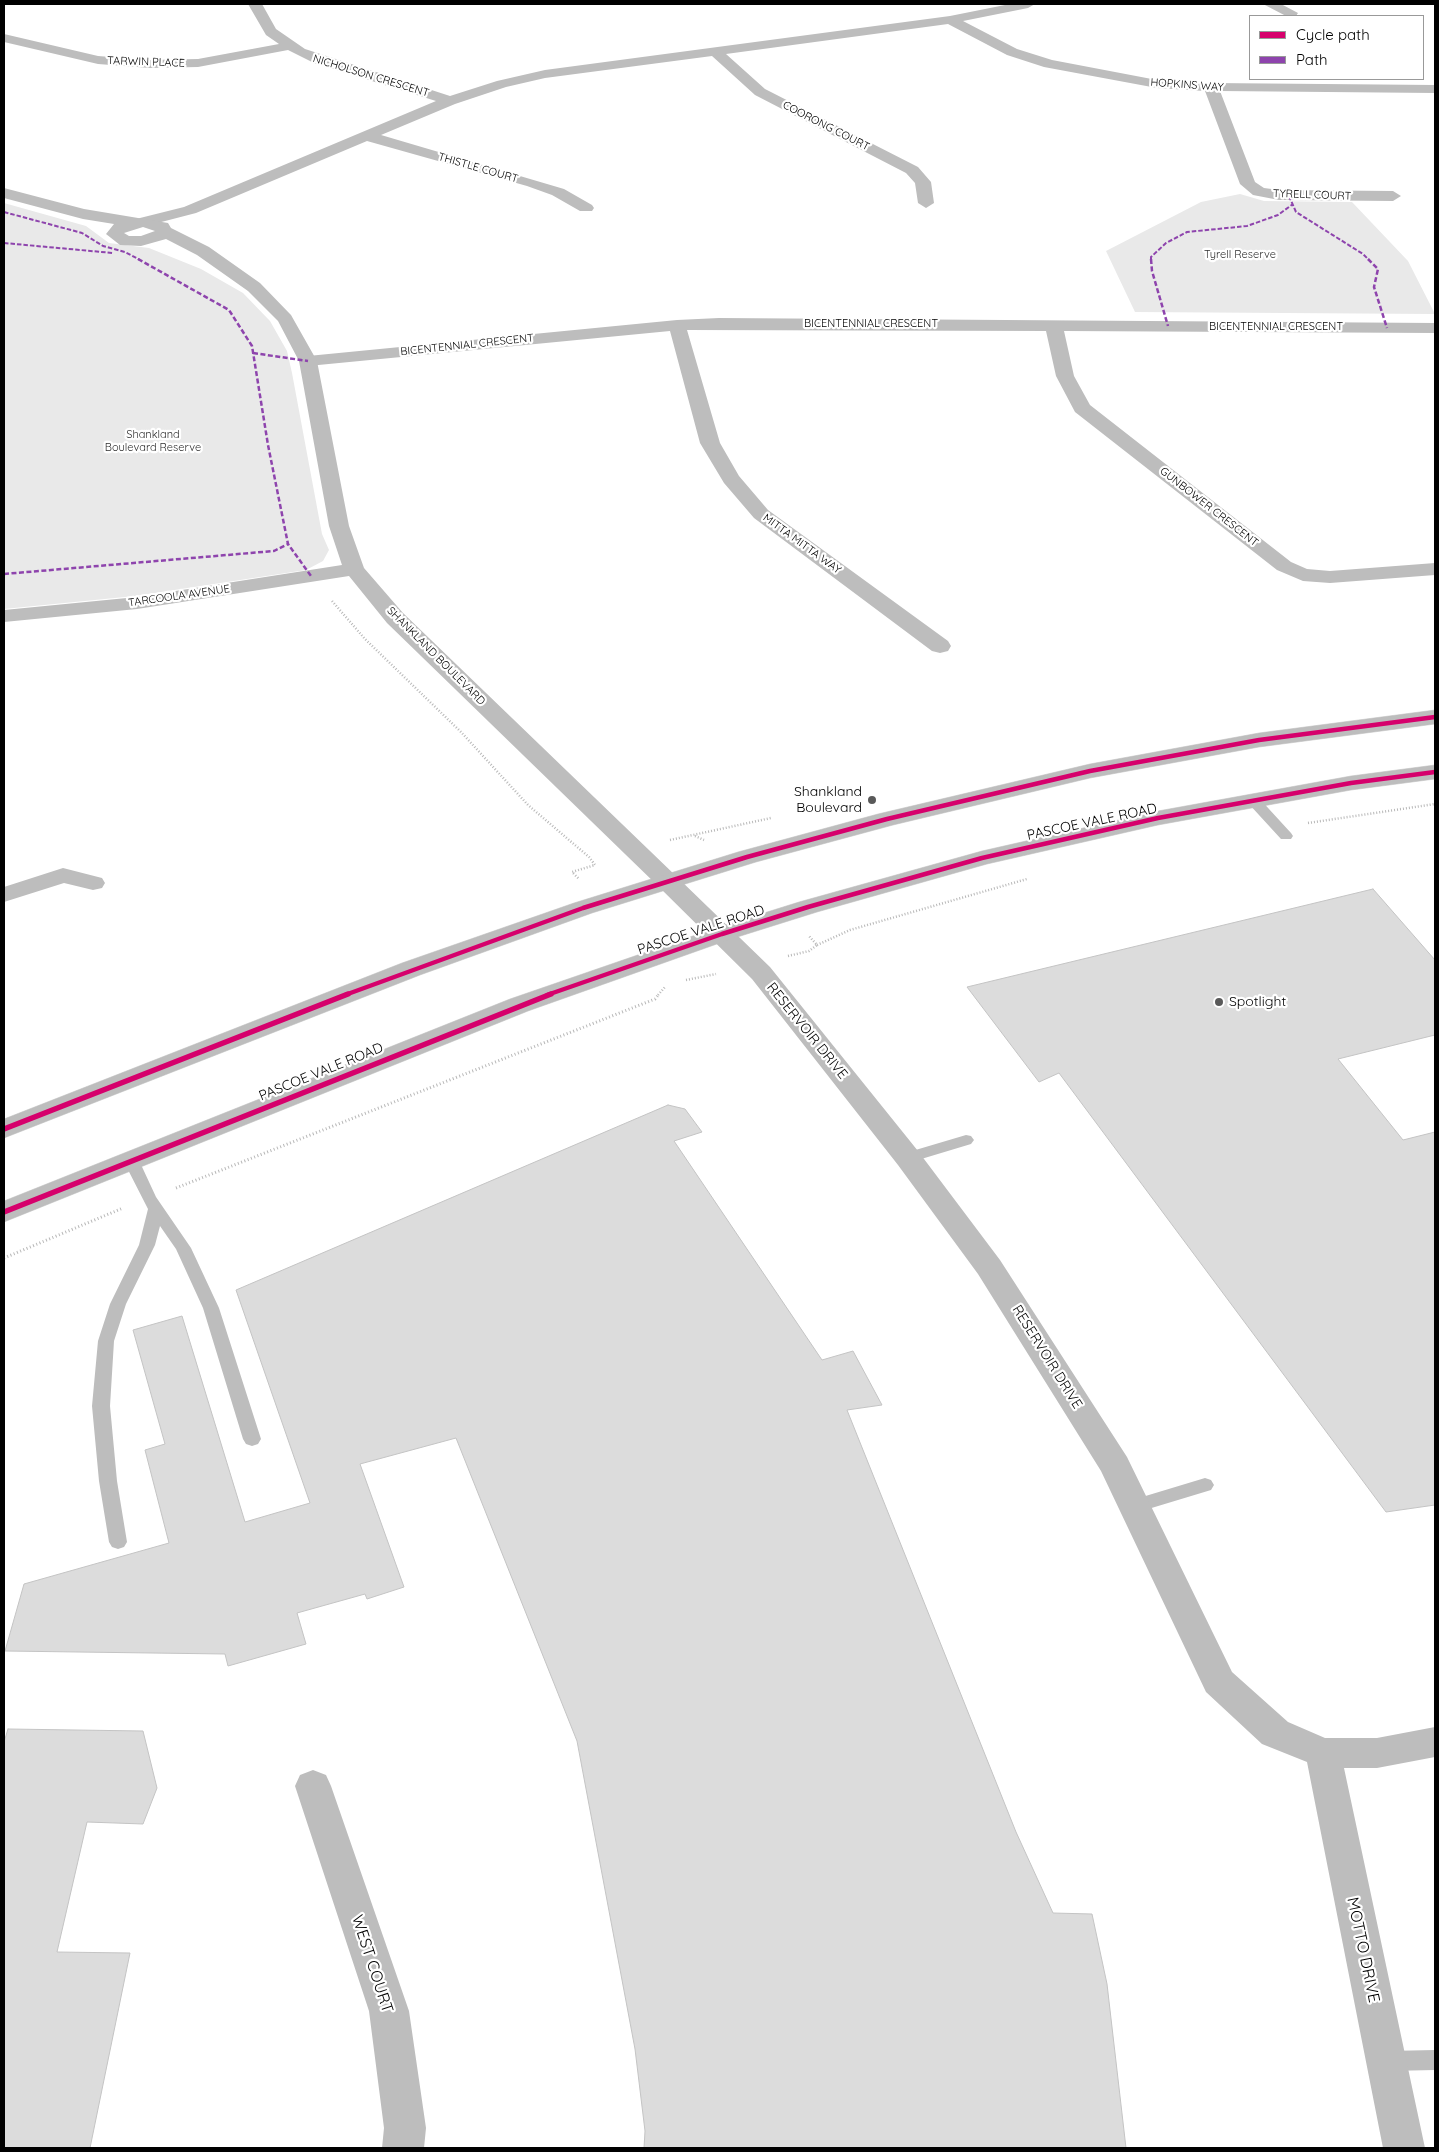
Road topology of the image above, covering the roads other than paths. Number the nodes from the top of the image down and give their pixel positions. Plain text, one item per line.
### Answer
1 (256, 4) edge
2 (1028, 4) edge
3 (1262, 4) edge
4 (1269, 4) edge
5 (1291, 13) dead end
6 (950, 20) junction
7 (4, 38) edge
8 (288, 46) junction
9 (715, 51) junction
10 (1211, 87) junction
11 (1435, 89) edge
12 (450, 100) junction
13 (366, 136) junction
14 (4, 193) edge
15 (1393, 196) dead end
16 (926, 203) dead end
17 (586, 208) dead end
18 (190, 210) junction
19 (84, 214) junction
20 (140, 222) junction
21 (164, 230) junction
22 (115, 232) junction
23 (141, 241) junction
24 (214, 260) junction
25 (677, 325) junction
26 (1054, 326) junction
27 (1435, 328) edge
28 (308, 361) junction
29 (354, 569) junction
30 (1435, 569) edge
31 (4, 616) edge
32 (940, 646) dead end
33 (1435, 717) edge
34 (1435, 772) edge
35 (1253, 800) junction
36 (1282, 832) road end
37 (668, 882) junction
38 (93, 883) dead end
39 (4, 895) edge
40 (722, 934) junction
41 (4, 1129) edge
42 (966, 1140) dead end
43 (908, 1158) junction
44 (131, 1160) junction
45 (152, 1204) junction
46 (4, 1212) edge
47 (252, 1438) dead end
48 (1205, 1485) dead end
49 (1134, 1506) junction
50 (118, 1542) dead end
51 (1435, 1742) edge
52 (1323, 1753) junction
53 (313, 1786) dead end
54 (1435, 2060) edge
55 (1386, 2061) junction
56 (403, 2148) edge
57 (1404, 2148) edge

1 - 8 street, NICHOLSON CRESCENT
2 - 6 street
3 - 4 street
4 - 5 street
6 - 9 street
6 - 10 street, HOPKINS WAY
7 - 8 street, TARWIN PLACE
8 - 12 street, NICHOLSON CRESCENT
9 - 12 street
9 - 16 street, COORONG COURT
10 - 11 street, HOPKINS WAY
10 - 15 street, TYRELL COURT
12 - 13 street
13 - 17 street, THISTLE COURT
13 - 18 street
14 - 19 street
18 - 20 street
18 - 21 street
19 - 20 street
19 - 22 street
20 - 21 street, SHANKLAND BOULEVARD
20 - 22 street
21 - 23 street
21 - 24 street, SHANKLAND BOULEVARD
22 - 23 street, SHANKLAND BOULEVARD
23 - 24 street, SHANKLAND BOULEVARD
24 - 28 street, SHANKLAND BOULEVARD
25 - 26 street, BICENTENNIAL CRESCENT
25 - 28 street, BICENTENNIAL CRESCENT
25 - 32 street, MITTA MITTA WAY
26 - 27 street, BICENTENNIAL CRESCENT
26 - 30 street, GUNBOWER CRESCENT
28 - 29 street, SHANKLAND BOULEVARD
29 - 31 street, TARCOOLA AVENUE
29 - 37 street, SHANKLAND BOULEVARD
33 - 37 street
34 - 35 street, PASCOE VALE ROAD
35 - 36 lane
35 - 40 street, PASCOE VALE ROAD
37 - 40 street, RESERVOIR DRIVE
37 - 41 street
38 - 39 street
40 - 43 street, RESERVOIR DRIVE
40 - 44 street, PASCOE VALE ROAD
42 - 43 lane
43 - 49 street, RESERVOIR DRIVE
44 - 45 lane
44 - 46 street, PASCOE VALE ROAD
45 - 47 lane
45 - 50 lane
48 - 49 lane
49 - 52 street, RESERVOIR DRIVE
51 - 52 street, RESERVOIR DRIVE
52 - 55 street, MOTTO DRIVE
53 - 56 street, WEST COURT
54 - 55 lane
55 - 57 street, MOTTO DRIVE

